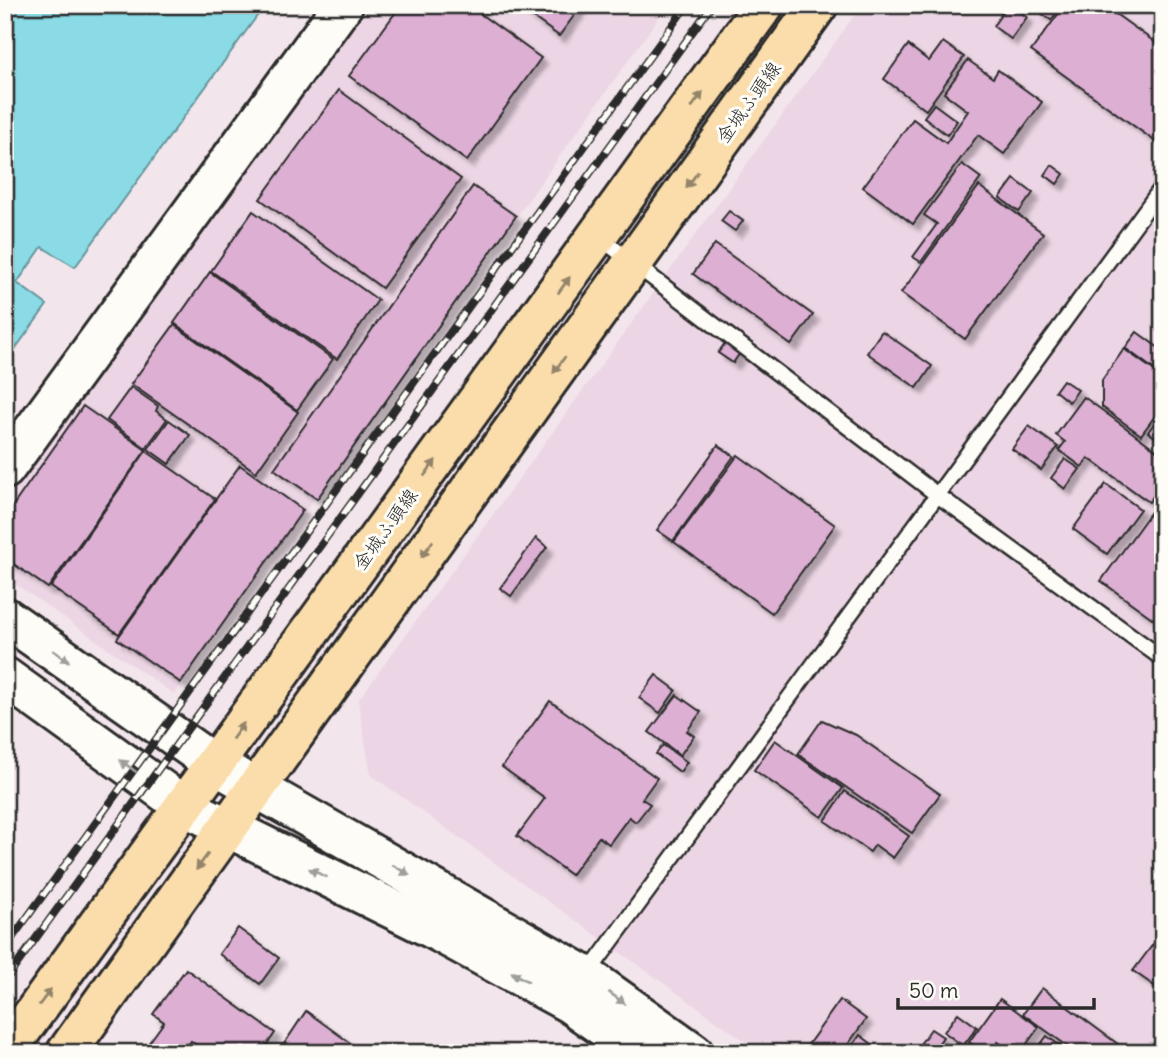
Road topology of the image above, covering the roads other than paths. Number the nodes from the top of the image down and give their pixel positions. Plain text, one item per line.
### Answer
1 (343, 5) edge
2 (764, 5) edge
3 (818, 5) edge
4 (1163, 186) edge
5 (598, 237) junction
6 (631, 264) junction
7 (5, 469) edge
8 (936, 494) junction
9 (5, 617) edge
10 (1163, 659) edge
11 (5, 677) edge
12 (214, 764) junction
13 (256, 787) junction
14 (184, 806) junction
15 (227, 828) junction
16 (578, 989) junction
17 (5, 1053) edge
18 (66, 1053) edge
19 (640, 1053) edge
20 (694, 1053) edge

1 - 7 street
5 -> 2 main road, 金城ふ頭線
3 -> 6 main road, 金城ふ頭線
4 - 8 lane
5 - 6 lane
12 -> 5 main road, 金城ふ頭線
6 - 8 lane
6 -> 13 main road, 金城ふ頭線
8 - 10 lane
8 - 16 lane
9 -> 12 street
14 -> 11 street
12 - 13 street
12 - 14 main road, 金城ふ頭線
13 - 15 main road, 金城ふ頭線
13 -> 16 street
14 - 15 street
17 -> 14 main road, 金城ふ頭線
16 -> 15 street
15 -> 18 main road, 金城ふ頭線
16 - 19 street
16 -> 20 street

